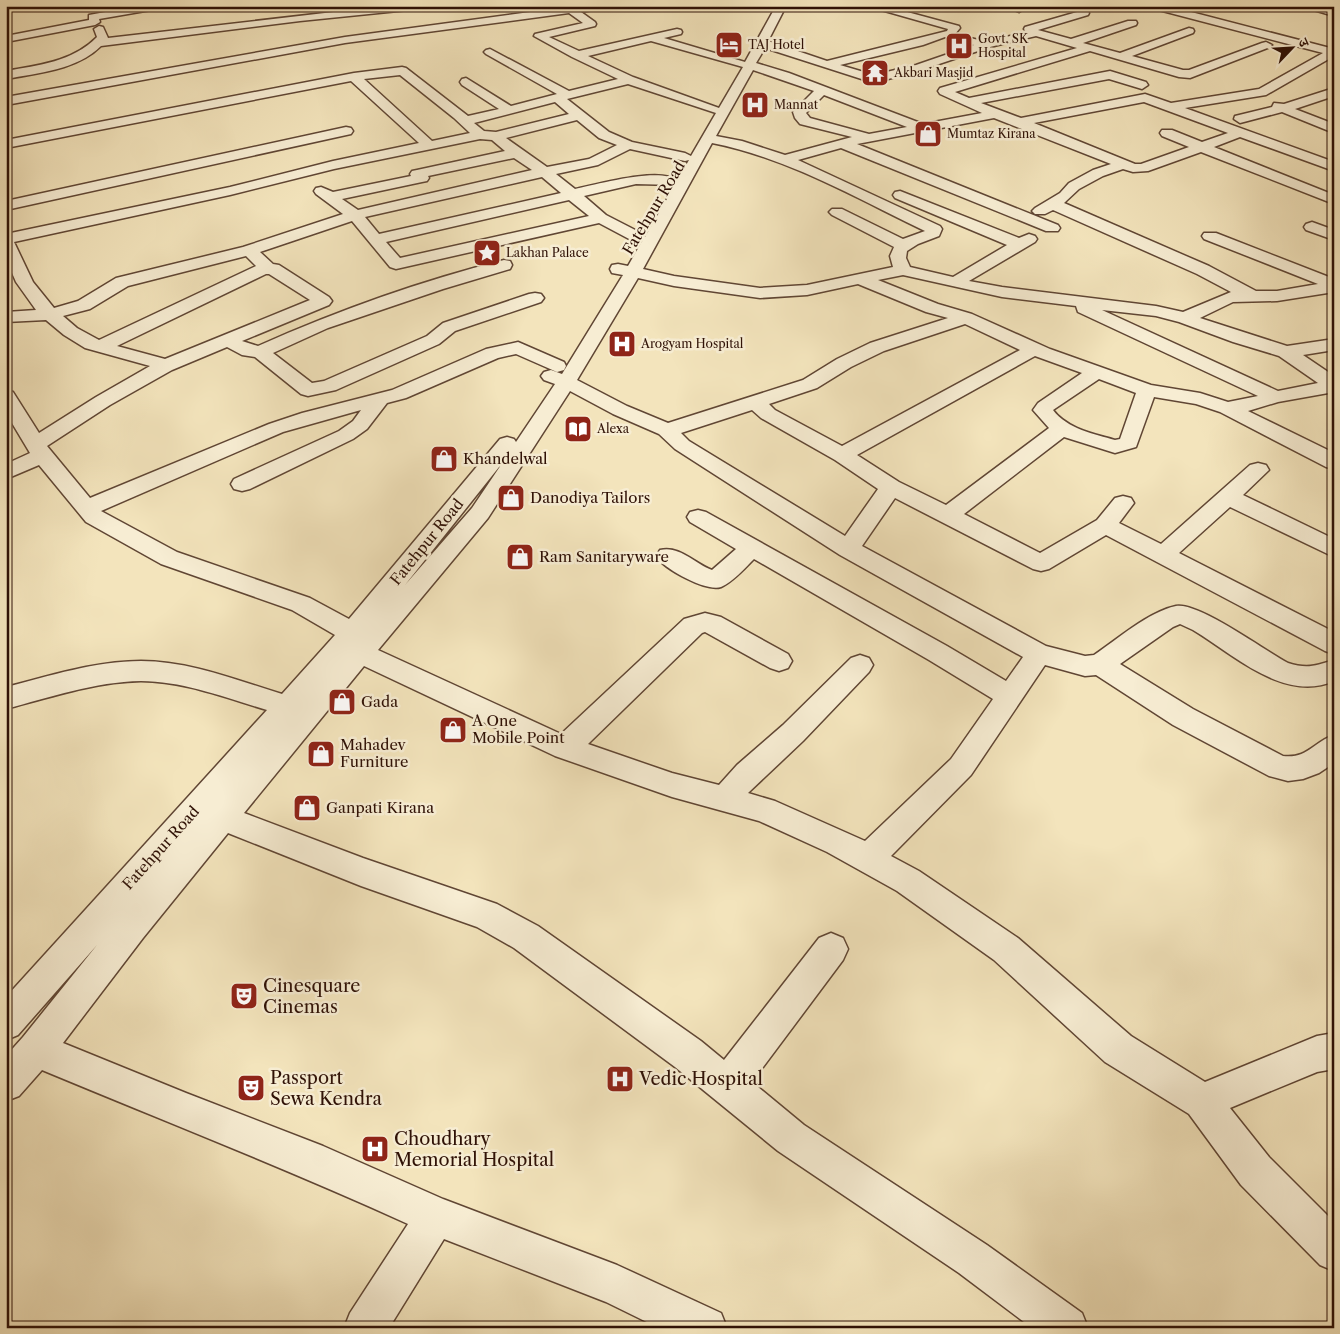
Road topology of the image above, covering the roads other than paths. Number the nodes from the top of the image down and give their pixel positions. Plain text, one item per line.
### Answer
1 (157, 6) edge
2 (291, 6) edge
3 (418, 6) edge
4 (599, 6) edge
5 (772, 6) edge
6 (780, 6) edge
7 (872, 6) edge
8 (1155, 6) edge
9 (1305, 6) edge
10 (120, 9) edge
11 (571, 10) junction
12 (1084, 13) dead end
13 (1140, 13) edge
14 (1334, 13) edge
15 (315, 16) junction
16 (300, 18) junction
17 (1117, 18) dead end
18 (31, 25) dead end
19 (101, 27) junction
20 (6, 30) edge
21 (1189, 31) dead end
22 (676, 32) dead end
23 (944, 34) junction
24 (1036, 34) junction
25 (154, 35) junction
26 (651, 38) junction
27 (6, 39) edge
28 (345, 40) junction
29 (98, 43) junction
30 (762, 43) junction
31 (1071, 43) junction
32 (1266, 45) dead end
33 (162, 46) dead end
34 (986, 46) junction
35 (1089, 48) junction
36 (361, 50) dead end
37 (490, 52) dead end
38 (1334, 52) edge
39 (576, 55) junction
40 (175, 56) dead end
41 (1120, 57) junction
42 (377, 61) dead end
43 (745, 64) junction
44 (826, 65) junction
45 (187, 68) junction
46 (394, 71) junction
47 (893, 74) junction
48 (6, 75) edge
49 (354, 77) junction
50 (629, 80) junction
51 (466, 82) dead end
52 (918, 83) dead end
53 (1142, 85) dead end
54 (1268, 89) junction
55 (822, 90) junction
56 (1334, 92) edge
57 (1247, 94) junction
58 (562, 96) junction
59 (6, 100) edge
60 (1310, 101) junction
61 (967, 102) junction
62 (1171, 107) junction
63 (1282, 108) junction
64 (509, 110) junction
65 (1330, 111) edge
66 (995, 114) junction
67 (578, 116) junction
68 (1310, 120) junction
69 (465, 121) junction
70 (1020, 122) junction
71 (710, 124) junction
72 (1293, 124) dead end
73 (922, 128) junction
74 (1244, 129) junction
75 (1334, 129) edge
76 (346, 131) dead end
77 (1268, 131) dead end
78 (1167, 133) dead end
79 (480, 135) junction
80 (496, 136) junction
81 (870, 137) junction
82 (842, 143) junction
83 (6, 144) edge
84 (429, 145) junction
85 (628, 145) junction
86 (1198, 147) junction
87 (399, 152) junction
88 (516, 153) junction
89 (685, 158) junction
90 (785, 160) junction
91 (1121, 165) junction
92 (1334, 167) edge
93 (545, 172) junction
94 (302, 173) junction
95 (419, 176) junction
96 (670, 182) junction
97 (894, 192) dead end
98 (324, 194) junction
99 (570, 194) junction
100 (435, 195) junction
101 (1334, 200) edge
102 (1053, 204) junction
103 (6, 206) edge
104 (837, 212) dead end
105 (355, 215) junction
106 (1027, 217) junction
107 (601, 218) junction
108 (456, 220) junction
109 (1312, 227) dead end
110 (1210, 236) dead end
111 (1334, 236) edge
112 (637, 237) junction
113 (376, 239) junction
114 (6, 240) edge
115 (1019, 244) junction
116 (904, 246) junction
117 (249, 250) junction
118 (504, 265) dead end
119 (263, 269) junction
120 (625, 270) junction
121 (903, 270) junction
122 (862, 280) junction
123 (956, 283) junction
124 (1332, 288) edge
125 (1250, 295) junction
126 (535, 298) dead end
127 (1070, 300) junction
128 (52, 314) junction
129 (6, 317) edge
130 (477, 317) junction
131 (966, 318) junction
132 (1189, 319) junction
133 (226, 340) junction
134 (1154, 342) junction
135 (1334, 344) edge
136 (100, 347) junction
137 (516, 349) junction
138 (1035, 349) junction
139 (260, 352) junction
140 (1286, 352) junction
141 (165, 366) junction
142 (1097, 372) junction
143 (558, 374) junction
144 (1334, 385) edge
145 (1147, 390) junction
146 (6, 396) edge
147 (1276, 397) junction
148 (380, 400) junction
149 (754, 402) junction
150 (1227, 408) junction
151 (1062, 428) junction
152 (666, 430) junction
153 (38, 450) junction
154 (842, 455) junction
155 (1334, 462) edge
156 (1258, 470) dead end
157 (6, 472) edge
158 (242, 484) dead end
159 (891, 487) junction
160 (1228, 497) junction
161 (1123, 503) dead end
162 (87, 508) junction
163 (948, 515) junction
164 (698, 517) dead end
165 (1105, 525) junction
166 (752, 548) junction
167 (848, 549) junction
168 (1334, 549) edge
169 (1162, 555) junction
170 (668, 556) dead end
171 (356, 643) junction
172 (1334, 644) edge
173 (1039, 654) junction
174 (780, 661) dead end
175 (860, 665) dead end
176 (1100, 665) junction
177 (1334, 670) edge
178 (1009, 696) junction
179 (6, 698) edge
180 (287, 706) junction
181 (1334, 747) edge
182 (565, 748) junction
183 (725, 799) junction
184 (223, 818) junction
185 (868, 858) junction
186 (831, 949) dead end
187 (6, 1023) edge
188 (36, 1050) junction
189 (1334, 1052) edge
190 (6, 1083) edge
191 (727, 1085) junction
192 (1202, 1101) junction
193 (436, 1216) junction
194 (1334, 1251) edge
195 (365, 1328) edge
196 (706, 1328) edge
197 (1067, 1328) edge

1 - 10 street
2 - 16 street
3 - 15 street
4 - 11 street
5 - 43 street
6 - 30 street
7 - 23 street
8 - 38 street
9 - 14 street
10 - 19 street
11 - 28 street
11 - 39 street
12 - 24 street
13 - 17 street
13 - 31 street
15 - 16 street
15 - 28 street
16 - 25 street
18 - 20 street
19 - 27 street
19 - 29 street
21 - 41 street
22 - 26 street
23 - 34 street
23 - 44 street
24 - 31 street
24 - 34 street
25 - 29 street
25 - 33 street
26 - 39 street
26 - 43 street
28 - 36 street
28 - 45 street
29 - 48 street
30 - 43 street
30 - 44 street
31 - 35 street
32 - 41 street
34 - 47 street
35 - 41 street
35 - 61 street
37 - 58 street
38 - 54 street
39 - 50 street
40 - 45 street
42 - 46 street
43 - 55 street
43 - 71 street
44 - 47 street
45 - 59 street
46 - 49 street
46 - 69 street
47 - 52 street
49 - 83 street
49 - 84 street
50 - 58 street
50 - 71 street
51 - 64 street
53 - 61 street
54 - 57 street
54 - 60 street
55 - 73 street
55 - 81 street
56 - 60 street
57 - 62 street
57 - 63 street
58 - 64 street
58 - 67 street
60 - 63 street
60 - 65 street
61 - 66 street
62 - 70 street
62 - 74 street
63 - 68 street
63 - 74 street
64 - 69 street
65 - 68 street
66 - 70 street
66 - 73 street
67 - 80 street
67 - 85 street
68 - 72 street
68 - 75 street
69 - 79 street
70 - 91 street
71 - 89 street, Fatehpur Road
71 - 90 street
71 - 120 street
73 - 81 street
74 - 77 street
74 - 86 street
74 - 92 street
76 - 103 street
78 - 86 street
79 - 80 street
79 - 84 street
80 - 88 street
81 - 82 street
82 - 90 street
82 - 106 street
84 - 87 street
85 - 89 street
85 - 93 street
86 - 91 street
86 - 101 street
87 - 94 street
87 - 95 street
88 - 93 street
88 - 95 street
89 - 96 street, Fatehpur Road
90 - 116 street
91 - 102 street
93 - 99 street
93 - 100 street
94 - 98 street
94 - 114 street
95 - 98 street
95 - 100 street
96 - 99 street
96 - 112 street, Fatehpur Road
97 - 115 street
98 - 105 street
99 - 107 street
99 - 108 street
100 - 105 street
100 - 108 street
102 - 106 street
102 - 125 street
104 - 116 street
105 - 113 street
105 - 117 street
106 - 115 street
107 - 112 street
107 - 113 street
108 - 113 street
109 - 111 street
110 - 124 street
112 - 120 street, Fatehpur Road
114 - 128 street
115 - 123 street
116 - 121 street
117 - 119 street
117 - 128 street
118 - 139 street
119 - 133 street
119 - 136 street
120 - 122 street
120 - 143 street
121 - 122 street
121 - 123 street
122 - 131 street
123 - 127 street
124 - 125 street
125 - 132 street
126 - 130 street
127 - 132 street
127 - 134 street
128 - 129 street
128 - 136 street
130 - 137 street
130 - 139 street
131 - 138 street
131 - 149 street
132 - 134 street
132 - 140 street
133 - 139 street
133 - 141 street
134 - 147 street
135 - 140 street
136 - 141 street
137 - 143 street
137 - 148 street
138 - 142 street
138 - 154 street
140 - 144 street
141 - 153 street
142 - 145 street
142 - 151 street
143 - 152 street
143 - 171 street
144 - 147 street
145 - 150 street
145 - 151 street
146 - 153 street
147 - 150 street
148 - 158 street
148 - 162 street
149 - 152 street
149 - 154 street
150 - 155 street
151 - 163 street
152 - 167 street
153 - 157 street
153 - 162 street
154 - 159 street
156 - 160 street
159 - 163 street
159 - 167 street
160 - 168 street
160 - 169 street
161 - 165 street
162 - 171 street
163 - 165 street
164 - 166 street
165 - 169 street
166 - 170 street
166 - 178 street
167 - 173 street
169 - 172 street
171 - 180 street, Fatehpur Road
171 - 182 street
171 - 184 street
173 - 176 street
173 - 178 street
174 - 182 street
175 - 183 street
176 - 177 street
176 - 181 street
178 - 185 street
179 - 180 street
180 - 187 street, Fatehpur Road
182 - 183 street
183 - 185 street
184 - 188 street
184 - 191 street
185 - 192 street
186 - 191 street
188 - 190 street
188 - 193 street
189 - 192 street
191 - 197 street
192 - 194 street
193 - 195 street
193 - 196 street

